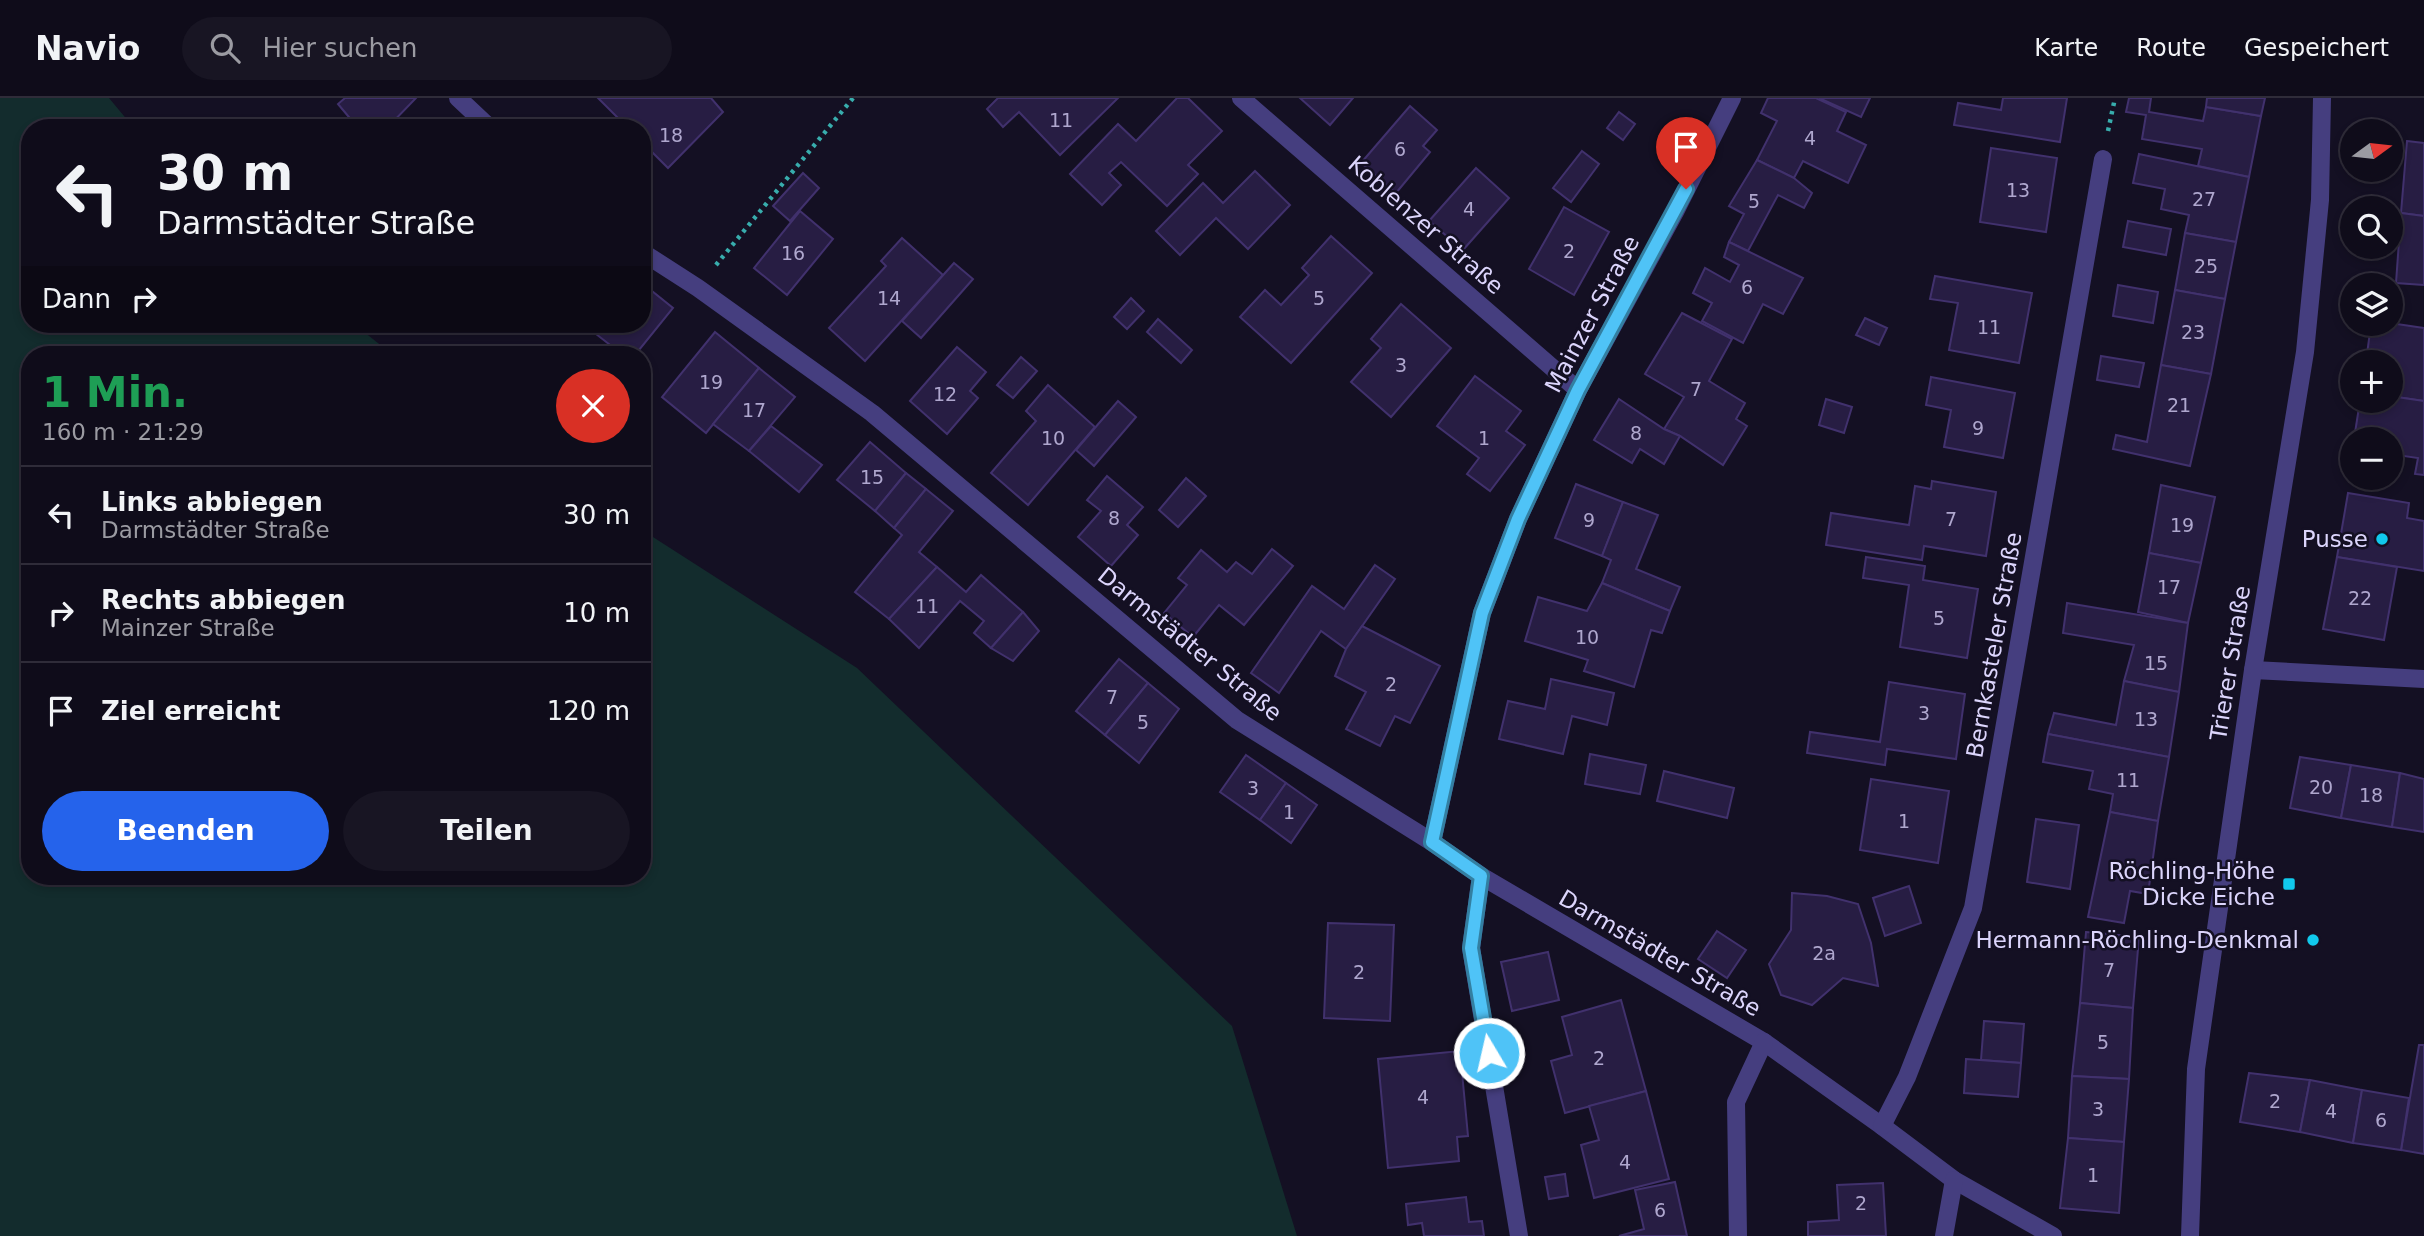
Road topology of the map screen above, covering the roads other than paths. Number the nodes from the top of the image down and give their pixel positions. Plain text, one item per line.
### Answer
1 (458, 98) edge
2 (1241, 98) edge
3 (1732, 98) edge
4 (2322, 98) edge
5 (480, 119) edge
6 (2103, 159) dead end
7 (651, 258) edge
8 (1578, 390) junction
9 (2253, 670) junction
10 (2424, 679) edge
11 (1432, 842) junction
12 (1481, 876) junction
13 (1764, 1042) junction
14 (1882, 1126) junction
15 (1954, 1180) junction
16 (1519, 1236) edge
17 (1738, 1236) edge
18 (1944, 1236) edge
19 (2053, 1236) edge
20 (2190, 1236) edge

1 - 5 street
2 - 8 street, Koblenzer Straße
3 - 8 street, Mainzer Straße
4 - 9 street, Trierer Straße
6 - 14 street, Bernkasteler Straße
7 - 11 street, Darmstädter Straße
8 - 11 street, Mainzer Straße
9 - 10 street
9 - 20 street, Trierer Straße
11 - 12 street, Darmstädter Straße
12 - 13 street, Darmstädter Straße
12 - 16 street
13 - 14 street, Darmstädter Straße
13 - 17 street
14 - 15 street, Darmstädter Straße
15 - 18 street
15 - 19 street, Darmstädter Straße

